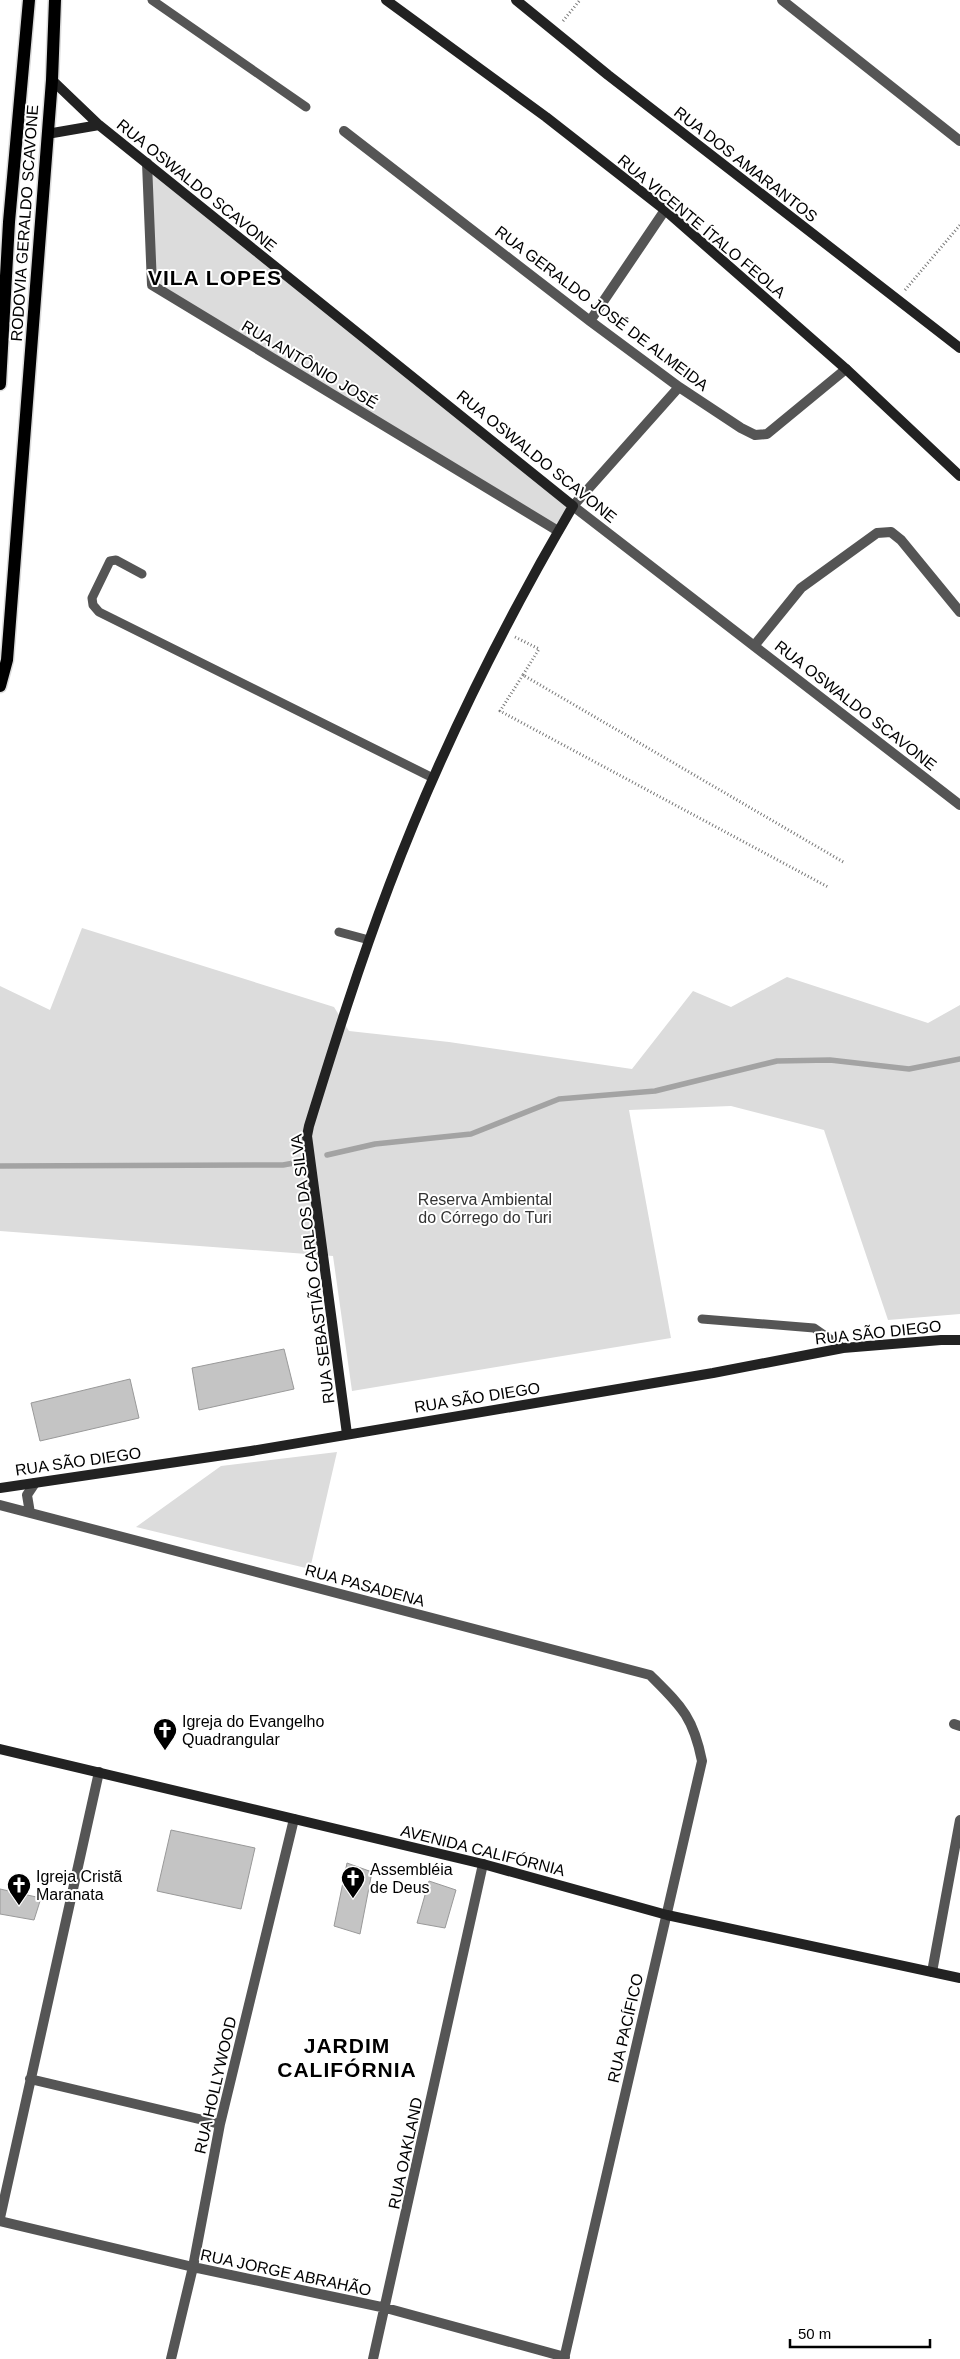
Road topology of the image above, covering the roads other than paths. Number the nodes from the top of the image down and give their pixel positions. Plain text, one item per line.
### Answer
1 (29, 0) edge
2 (55, 0) edge
3 (152, 0) edge
4 (386, 0) edge
5 (516, 0) edge
6 (782, 0) edge
7 (52, 80) junction
8 (306, 107) dead end
9 (98, 126) junction
10 (344, 131) dead end
11 (47, 134) junction
12 (960, 141) edge
13 (147, 163) junction
14 (665, 210) junction
15 (5, 222) edge
16 (590, 321) junction
17 (960, 348) edge
18 (846, 369) junction
19 (0, 384) edge
20 (679, 386) junction
21 (960, 476) edge
22 (573, 506) junction
23 (558, 531) junction
24 (142, 574) dead end
25 (960, 612) edge
26 (5, 636) edge
27 (754, 646) junction
28 (0, 686) edge
29 (434, 778) junction
30 (960, 805) edge
31 (339, 932) dead end
32 (369, 940) junction
33 (702, 1319) dead end
34 (960, 1340) edge
35 (843, 1348) junction
36 (347, 1434) junction
37 (35, 1483) junction
38 (0, 1488) edge
39 (0, 1505) edge
40 (30, 1513) junction
41 (682, 1707) joint
42 (0, 1748) edge
43 (99, 1772) junction
44 (294, 1819) junction
45 (960, 1820) edge
46 (483, 1864) junction
47 (667, 1915) junction
48 (932, 1972) junction
49 (960, 1978) edge
50 (30, 2079) junction
51 (220, 2124) junction
52 (0, 2220) edge
53 (193, 2267) junction
54 (386, 2308) junction
55 (564, 2358) edge
56 (171, 2359) edge
57 (373, 2359) edge

1 - 15 main road, RODOVIA GERALDO SCAVONE
2 - 7 main road, RODOVIA GERALDO SCAVONE
3 - 8 lane
4 - 14 street, RUA VICENTE ÍTALO FEOLA
5 - 17 street, RUA DOS AMARANTOS
6 - 12 street
7 - 9 street, RUA OSWALDO SCAVONE
7 - 11 main road, RODOVIA GERALDO SCAVONE
9 - 11 street, RUA OSWALDO SCAVONE
9 - 13 street, RUA OSWALDO SCAVONE
10 - 16 street, RUA GERALDO JOSÉ DE ALMEIDA
11 - 26 main road, RODOVIA GERALDO SCAVONE
13 - 22 street, RUA OSWALDO SCAVONE
13 - 23 street, RUA ANTÔNIO JOSÉ
14 - 16 street
14 - 18 street, RUA VICENTE ÍTALO FEOLA
15 - 19 main road, RODOVIA GERALDO SCAVONE
16 - 20 street, RUA GERALDO JOSÉ DE ALMEIDA
18 - 20 street, RUA GERALDO JOSÉ DE ALMEIDA
18 - 21 street, RUA VICENTE ÍTALO FEOLA
20 - 22 street, RUA SEBASTIÃO CARLOS DA SILVA
22 - 23 street, RUA SEBASTIÃO CARLOS DA SILVA
22 - 27 street, RUA OSWALDO SCAVONE
23 - 29 street, RUA SEBASTIÃO CARLOS DA SILVA
24 - 29 lane
25 - 27 street
26 - 28 main road, RODOVIA GERALDO SCAVONE
27 - 30 street, RUA OSWALDO SCAVONE
29 - 32 street, RUA SEBASTIÃO CARLOS DA SILVA
31 - 32 lane
32 - 36 street, RUA SEBASTIÃO CARLOS DA SILVA
33 - 35 lane
34 - 35 street, RUA SÃO DIEGO
35 - 36 street, RUA SÃO DIEGO
36 - 37 street, RUA SÃO DIEGO
37 - 38 street, RUA SÃO DIEGO
37 - 40 street
39 - 40 street, RUA PASADENA
40 - 41 street, RUA PASADENA
41 - 47 street, RUA PACÍFICO
42 - 43 street, AVENIDA CALIFÓRNIA
43 - 44 street, AVENIDA CALIFÓRNIA
43 - 50 street
44 - 46 street, AVENIDA CALIFÓRNIA
44 - 51 street, RUA HOLLYWOOD
45 - 48 street
46 - 47 street, AVENIDA CALIFÓRNIA
46 - 54 street, RUA OAKLAND
47 - 48 street, AVENIDA CALIFÓRNIA
47 - 55 street, RUA PACÍFICO
48 - 49 street, AVENIDA CALIFÓRNIA
50 - 51 street
50 - 52 street
51 - 53 street, RUA HOLLYWOOD
52 - 53 street, RUA JORGE ABRAHÃO
53 - 54 street, RUA JORGE ABRAHÃO
53 - 56 street, RUA HOLLYWOOD
54 - 55 street, RUA JORGE ABRAHÃO
54 - 57 street, RUA OAKLAND

